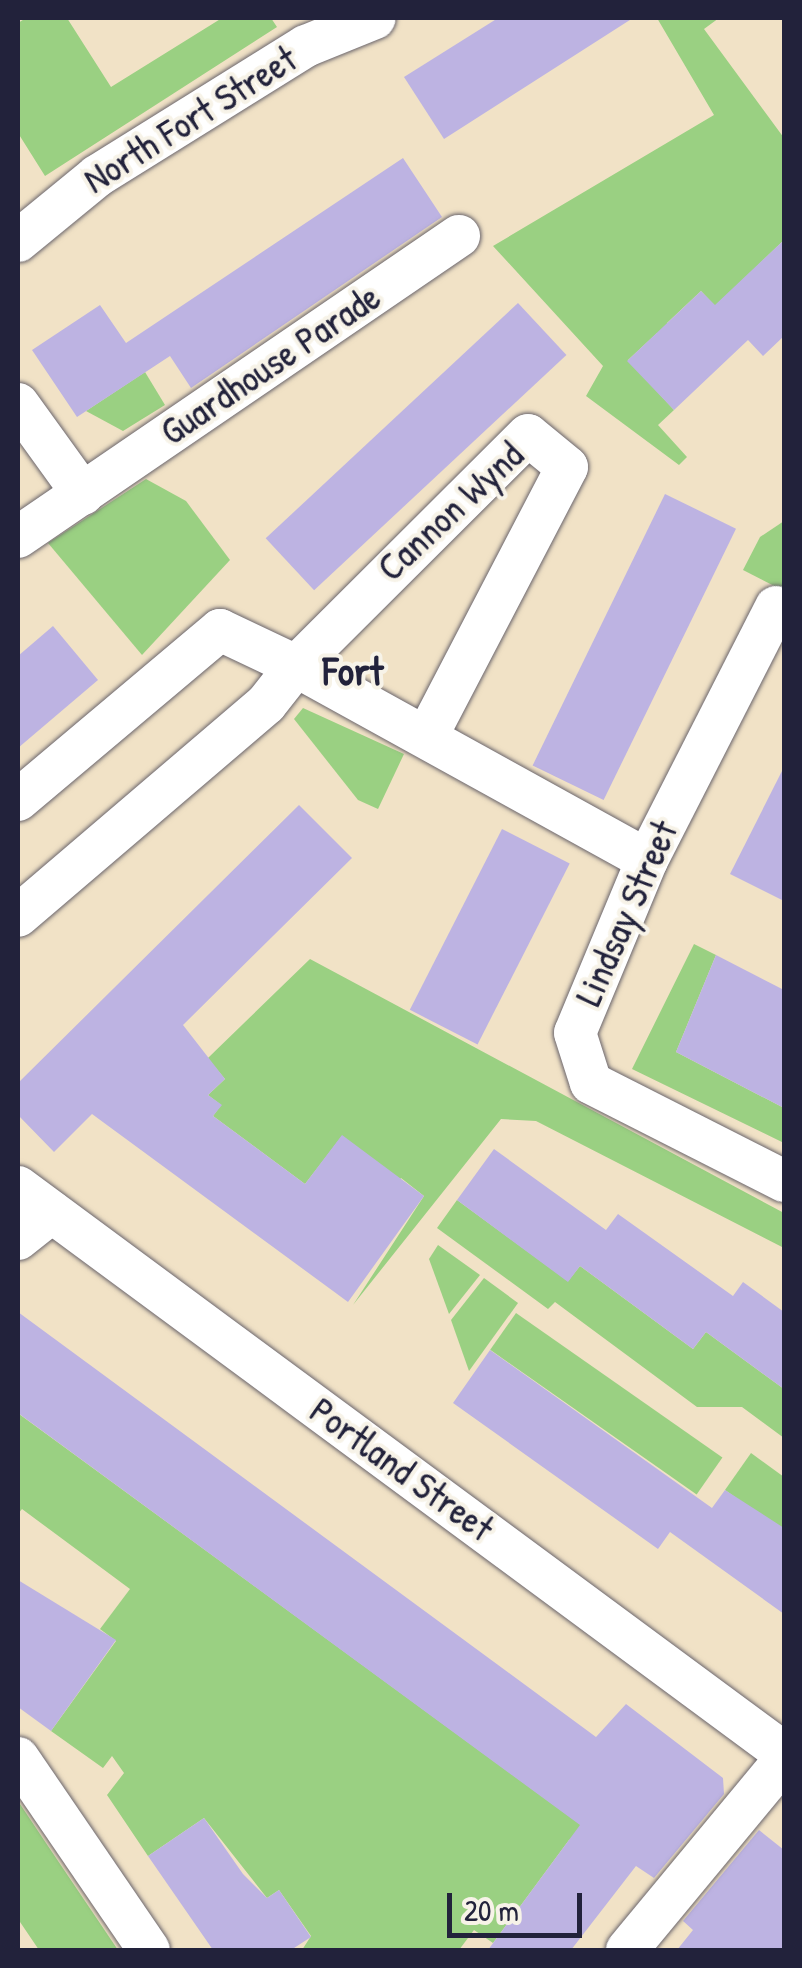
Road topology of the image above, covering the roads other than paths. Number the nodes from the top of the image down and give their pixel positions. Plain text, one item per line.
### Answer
1 (375, 18) edge
2 (297, 32) edge
3 (459, 236) dead end
4 (18, 240) edge
5 (18, 404) edge
6 (83, 494) junction
7 (18, 538) edge
8 (776, 607) dead end
9 (296, 666) junction
10 (426, 736) junction
11 (18, 800) edge
12 (647, 860) junction
13 (18, 916) edge
14 (784, 1182) edge
15 (18, 1187) edge
16 (52, 1212) junction
17 (18, 1239) edge
18 (784, 1756) edge
19 (18, 1758) edge
20 (149, 1950) edge
21 (627, 1950) edge

1 - 2 street, North Fort Street
2 - 4 street, North Fort Street
3 - 6 street, Guardhouse Parade
5 - 6 street
6 - 7 street, Guardhouse Parade
8 - 12 street, Lindsay Street
9 - 10 street
9 - 10 street, Cannon Wynd
9 - 11 street
9 - 13 street
10 - 12 street
12 - 14 street, Lindsay Street
15 - 16 street, Portland Street
16 - 17 street
16 - 18 street, Portland Street
18 - 21 street
19 - 20 street

